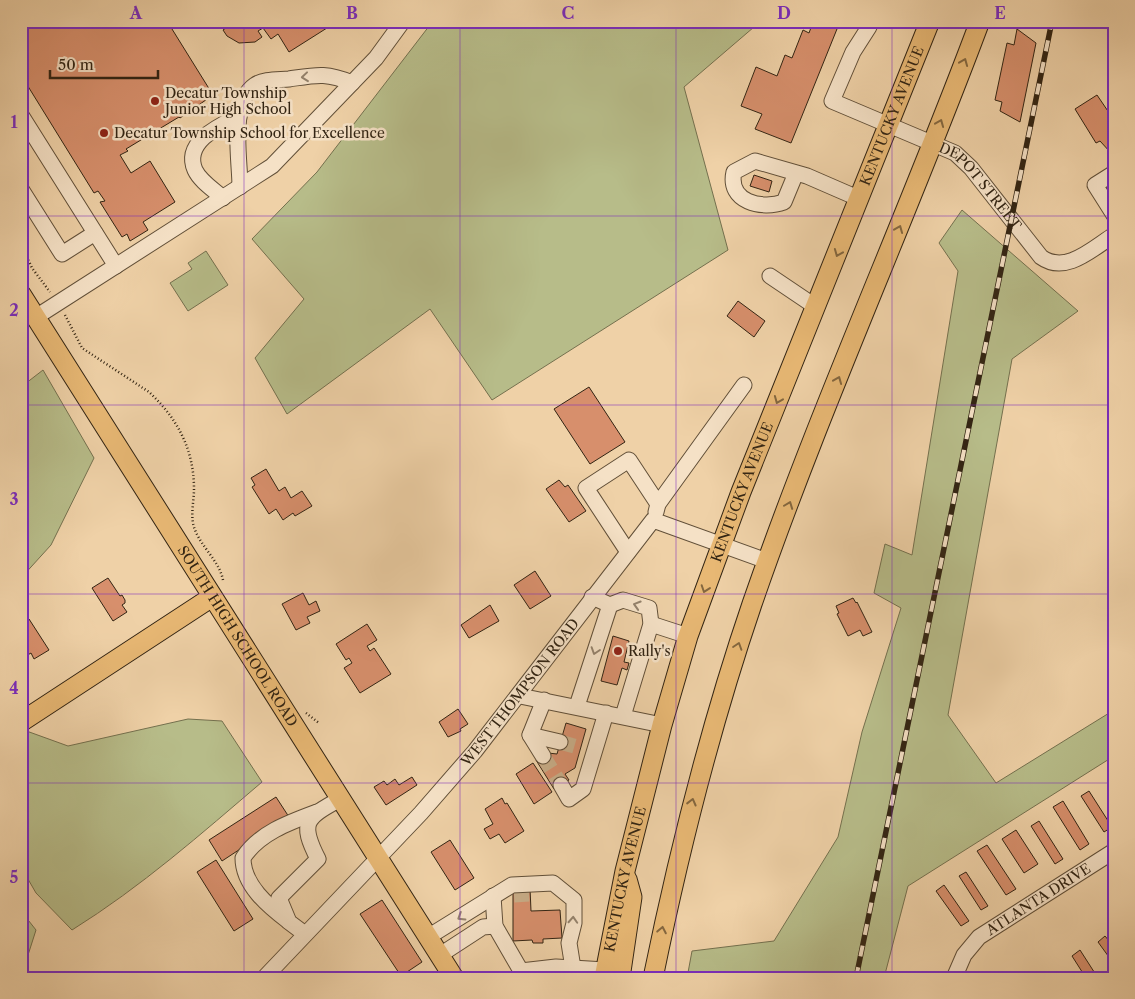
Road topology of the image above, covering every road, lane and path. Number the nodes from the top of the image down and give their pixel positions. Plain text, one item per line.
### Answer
1 (403, 21) edge
2 (866, 21) edge
3 (930, 21) edge
4 (980, 21) edge
5 (352, 83) junction
6 (21, 116) edge
7 (239, 116) junction
8 (888, 127) junction
9 (932, 144) junction
10 (796, 173) dead end
11 (1114, 173) edge
12 (240, 187) junction
13 (21, 189) edge
14 (223, 198) junction
15 (860, 199) junction
16 (1111, 204) edge
17 (95, 233) junction
18 (1114, 235) edge
19 (21, 244) edge
20 (116, 266) junction
21 (770, 276) dead end
22 (21, 294) edge
23 (53, 296) dead end
24 (816, 307) junction
25 (64, 313) dead end
26 (36, 317) junction
27 (744, 385) dead end
28 (658, 504) junction
29 (653, 520) junction
30 (722, 544) junction
31 (628, 552) junction
32 (768, 562) junction
33 (218, 592) junction
34 (592, 596) junction
35 (610, 605) junction
36 (651, 624) junction
37 (688, 636) junction
38 (520, 696) junction
39 (544, 700) junction
40 (577, 706) junction
41 (606, 713) junction
42 (623, 716) junction
43 (21, 722) edge
44 (662, 725) junction
45 (530, 735) junction
46 (560, 742) tunnel mouth
47 (543, 756) tunnel mouth
48 (561, 785) tunnel mouth
49 (340, 799) junction
50 (317, 812) junction
51 (1114, 851) edge
52 (378, 858) junction
53 (565, 892) junction
54 (530, 894) tunnel mouth
55 (514, 895) tunnel mouth
56 (493, 896) junction
57 (289, 922) junction
58 (495, 926) junction
59 (305, 934) junction
60 (428, 937) junction
61 (440, 955) junction
62 (573, 968) junction
63 (609, 975) edge
64 (264, 978) edge
65 (454, 978) edge
66 (653, 978) edge
67 (954, 978) edge

1 - 5 street
2 - 8 street, DEPOT STREET
3 - 8 main road, KENTUCKY AVENUE
9 -> 4 main road
5 -> 7 street
5 - 12 street
6 - 17 street
7 - 12 street
7 - 14 street
8 - 9 street, DEPOT STREET
8 - 15 main road, KENTUCKY AVENUE
9 - 18 street, DEPOT STREET
32 -> 9 main road
10 - 15 street
11 - 16 street
12 - 14 street
13 - 17 street
14 - 20 street
15 -> 24 main road, KENTUCKY AVENUE
17 - 20 street
19 - 23 path
20 - 26 street
21 - 24 street
22 - 26 main road, SOUTH HIGH SCHOOL ROAD
24 -> 30 main road, KENTUCKY AVENUE
25 - 33 path
26 - 33 main road, SOUTH HIGH SCHOOL ROAD
27 - 28 street, WEST THOMPSON ROAD
28 - 29 street, WEST THOMPSON ROAD
28 - 31 street
29 - 30 street
29 - 31 street, WEST THOMPSON ROAD
30 - 32 street
30 -> 37 main road, KENTUCKY AVENUE
31 - 34 street, WEST THOMPSON ROAD
66 -> 32 main road
33 - 43 main road
33 - 49 main road, SOUTH HIGH SCHOOL ROAD
34 - 35 street
34 - 38 street, WEST THOMPSON ROAD
36 -> 35 street
35 -> 40 street
36 - 37 street
36 - 42 street
37 - 44 main road, KENTUCKY AVENUE
38 - 39 street
38 - 52 street, WEST THOMPSON ROAD
39 - 40 street
39 - 45 street
40 - 41 street
41 - 42 street
41 - 48 street
42 - 44 street
44 - 63 main road, KENTUCKY AVENUE
45 - 46 street
45 - 47 street
49 - 50 street
49 - 52 main road, SOUTH HIGH SCHOOL ROAD
50 - 57 street
50 - 57 street
51 - 67 street, ATLANTA DRIVE
52 - 59 street, WEST THOMPSON ROAD
52 - 60 main road, SOUTH HIGH SCHOOL ROAD
53 - 54 street
53 - 56 street
62 -> 53 street
55 - 56 street
56 - 58 street
56 -> 60 street
57 - 59 street
58 - 61 street
58 - 62 street
59 - 64 street, WEST THOMPSON ROAD
60 - 61 main road, SOUTH HIGH SCHOOL ROAD
61 - 65 main road, SOUTH HIGH SCHOOL ROAD
62 - 63 street

